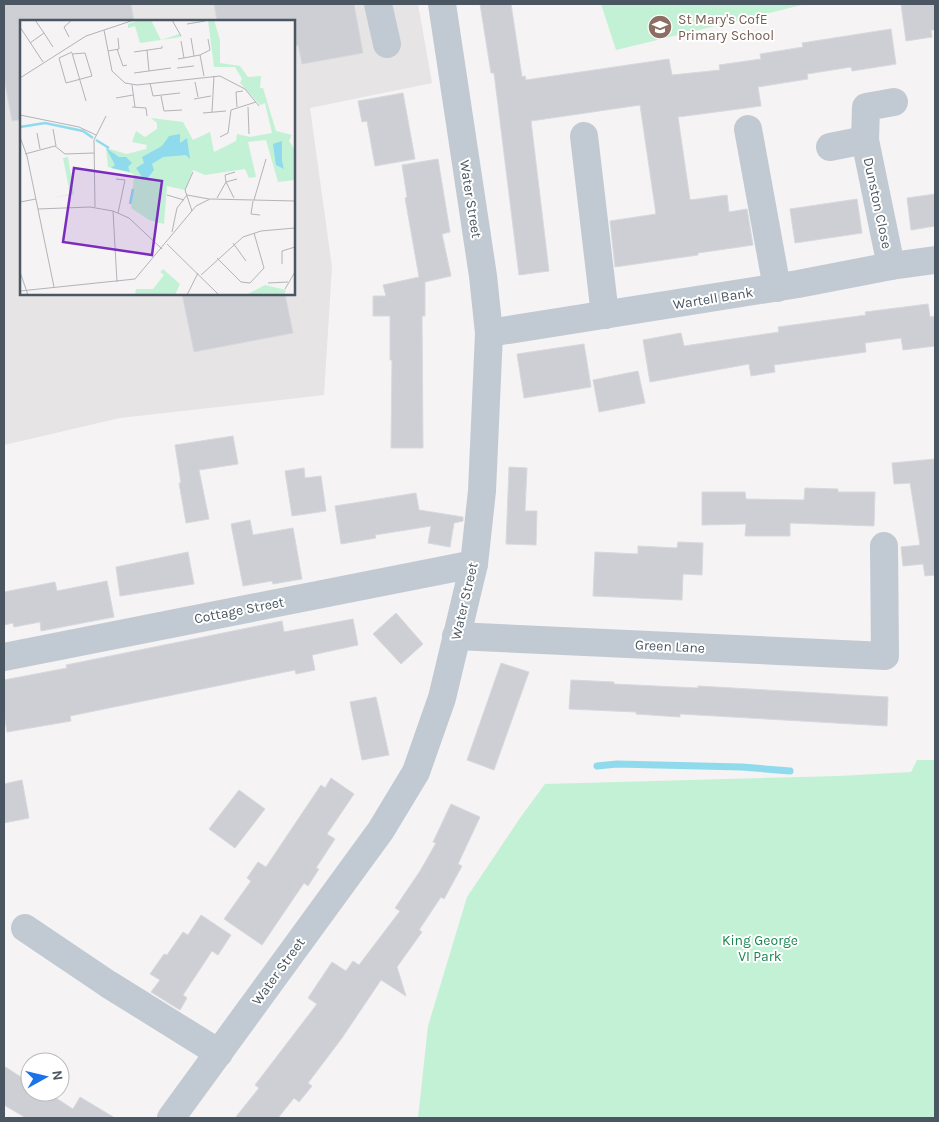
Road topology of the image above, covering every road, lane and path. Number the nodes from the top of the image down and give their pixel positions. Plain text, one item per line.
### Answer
1 (378, 4) edge
2 (442, 4) edge
3 (387, 44) dead end
4 (894, 102) dead end
5 (748, 129) dead end
6 (584, 136) dead end
7 (865, 140) junction
8 (830, 147) dead end
9 (935, 260) edge
10 (891, 266) junction
11 (777, 288) junction
12 (605, 315) junction
13 (489, 333) junction
14 (884, 546) dead end
15 (474, 564) junction
16 (456, 636) junction
17 (4, 657) edge
18 (25, 928) dead end
19 (219, 1053) junction
20 (171, 1118) edge

1 - 3 street
2 - 13 street, Water Street
4 - 7 street, Dunston Close
5 - 11 street
6 - 12 street
7 - 8 street, Dunston Close
7 - 10 street, Dunston Close
9 - 10 street, Wartell Bank
10 - 11 street, Wartell Bank
11 - 12 street, Wartell Bank
12 - 13 street, Wartell Bank
13 - 15 street, Water Street
14 - 16 street, Green Lane
15 - 16 street, Water Street
15 - 17 street, Cottage Street
16 - 19 street, Water Street
18 - 19 street
19 - 20 street, Water Street

